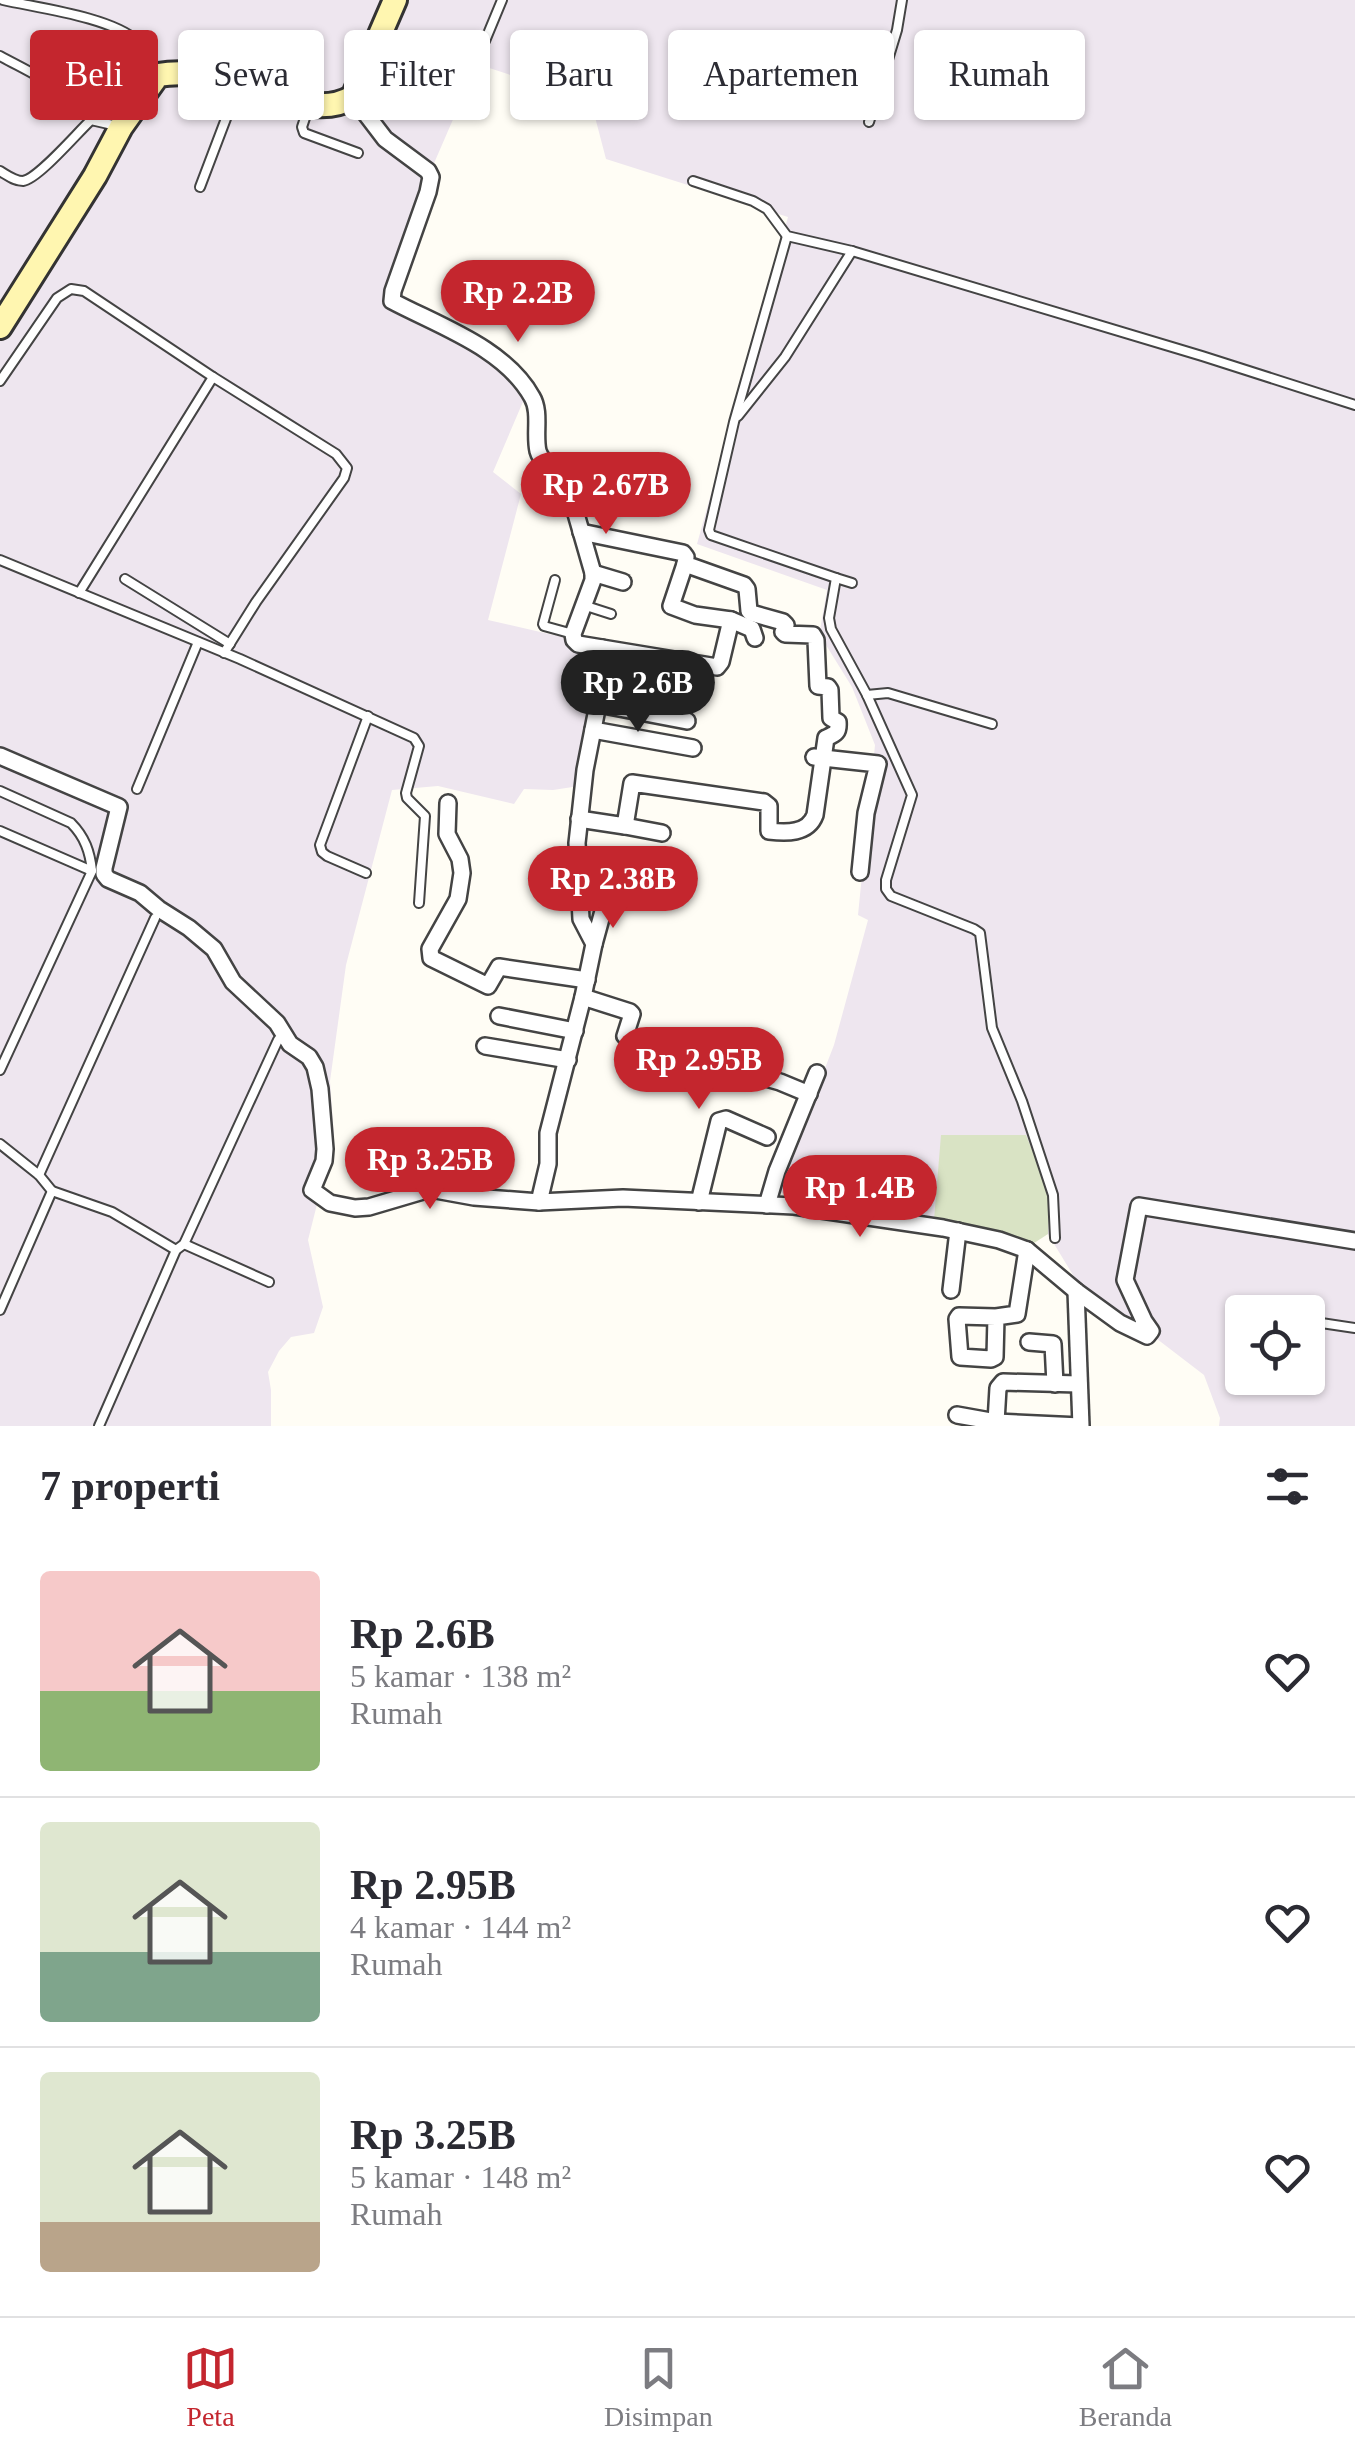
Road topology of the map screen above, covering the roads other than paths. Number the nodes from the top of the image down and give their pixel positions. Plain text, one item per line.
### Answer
1 (3, 0) edge
2 (394, 0) edge
3 (502, 0) edge
4 (902, 0) edge
5 (117, 30) edge
6 (382, 30) edge
7 (490, 30) edge
8 (0, 56) edge
9 (178, 72) edge
10 (30, 73) edge
11 (158, 75) edge
12 (91, 120) joint
13 (126, 120) edge
14 (225, 120) edge
15 (304, 120) edge
16 (370, 120) edge
17 (869, 122) dead end
18 (121, 127) junction
19 (358, 153) dead end
20 (0, 171) edge
21 (694, 180) dead end
22 (200, 187) dead end
23 (787, 236) junction
24 (852, 251) junction
25 (0, 327) edge
26 (213, 377) junction
27 (0, 380) edge
28 (1355, 405) edge
29 (734, 422) junction
30 (623, 501) dead end
31 (575, 508) junction
32 (581, 532) junction
33 (0, 560) edge
34 (684, 564) junction
35 (593, 573) junction
36 (836, 578) junction
37 (125, 580) dead end
38 (555, 580) dead end
39 (624, 582) dead end
40 (852, 583) dead end
41 (79, 593) junction
42 (583, 605) junction
43 (611, 614) dead end
44 (731, 620) junction
45 (573, 634) junction
46 (755, 638) dead end
47 (198, 642) junction
48 (602, 648) junction
49 (227, 649) junction
50 (598, 676) junction
51 (647, 684) dead end
52 (867, 695) junction
53 (598, 704) junction
54 (368, 716) junction
55 (686, 721) dead end
56 (992, 724) dead end
57 (594, 730) junction
58 (692, 748) dead end
59 (0, 756) edge
60 (818, 758) junction
61 (137, 788) dead end
62 (0, 791) edge
63 (448, 803) dead end
64 (579, 818) junction
65 (625, 826) junction
66 (0, 831) edge
67 (662, 833) dead end
68 (618, 860) dead end
69 (92, 870) junction
70 (860, 872) dead end
71 (366, 874) dead end
72 (419, 902) dead end
73 (154, 918) dead end
74 (594, 944) junction
75 (585, 988) junction
76 (499, 1016) dead end
77 (575, 1031) junction
78 (278, 1040) dead end
79 (485, 1046) dead end
80 (568, 1060) junction
81 (0, 1070) edge
82 (817, 1074) dead end
83 (809, 1094) junction
84 (767, 1137) dead end
85 (0, 1144) edge
86 (39, 1175) junction
87 (52, 1191) junction
88 (538, 1202) junction
89 (699, 1202) junction
90 (767, 1205) junction
91 (958, 1231) junction
92 (1055, 1238) dead end
93 (1355, 1241) edge
94 (180, 1247) junction
95 (1027, 1250) junction
96 (269, 1282) dead end
97 (951, 1290) dead end
98 (1076, 1292) junction
99 (0, 1310) edge
100 (996, 1317) dead end
101 (1325, 1324) edge
102 (1355, 1328) edge
103 (1029, 1342) dead end
104 (1055, 1384) junction
105 (1078, 1384) junction
106 (957, 1415) dead end
107 (996, 1422) junction
108 (99, 1426) edge
109 (1080, 1426) edge

1 - 5 lane
2 - 6 main road
3 - 7 lane
4 - 17 lane
8 - 10 lane
9 - 11 main road
12 - 18 lane
12 - 20 lane
13 - 18 main road
14 - 22 lane
15 - 19 lane
16 - 31 street
18 - 25 main road
21 - 23 lane
23 - 24 lane
23 - 29 lane
24 - 28 lane
24 - 29 lane
26 - 27 lane
26 - 41 lane
26 - 49 lane
29 - 36 lane
30 - 31 lane
31 - 32 street
32 - 34 street
32 - 35 street
33 - 41 lane
34 - 44 street
34 - 60 street
35 - 39 street
35 - 42 street
36 - 40 lane
36 - 52 lane
37 - 49 lane
38 - 45 lane
41 - 47 lane
42 - 43 lane
42 - 45 street
44 - 46 street
44 - 48 street
45 - 48 street
47 - 49 lane
47 - 61 lane
48 - 50 street
49 - 54 lane
50 - 51 street
50 - 53 street
52 - 56 lane
52 - 92 lane
53 - 55 street
53 - 57 street
54 - 71 lane
54 - 72 lane
57 - 58 street
57 - 64 street
59 - 88 street
60 - 65 street
60 - 70 street
62 - 69 lane
63 - 75 street
64 - 65 street
64 - 74 street
65 - 67 street
66 - 69 lane
68 - 74 street
69 - 81 lane
73 - 86 lane
74 - 75 street
75 - 77 street
75 - 83 street
76 - 77 street
77 - 80 street
78 - 94 lane
79 - 80 street
80 - 88 street
82 - 83 street
83 - 90 street
84 - 89 street
85 - 86 lane
86 - 87 lane
87 - 94 lane
87 - 99 lane
88 - 89 street
89 - 90 street
90 - 91 street
91 - 95 street
91 - 97 street
93 - 98 street
94 - 96 lane
94 - 108 lane
95 - 98 street
95 - 100 street
98 - 105 street
101 - 102 lane
103 - 104 street
104 - 105 street
104 - 107 street
105 - 109 street
106 - 107 street
107 - 109 street

